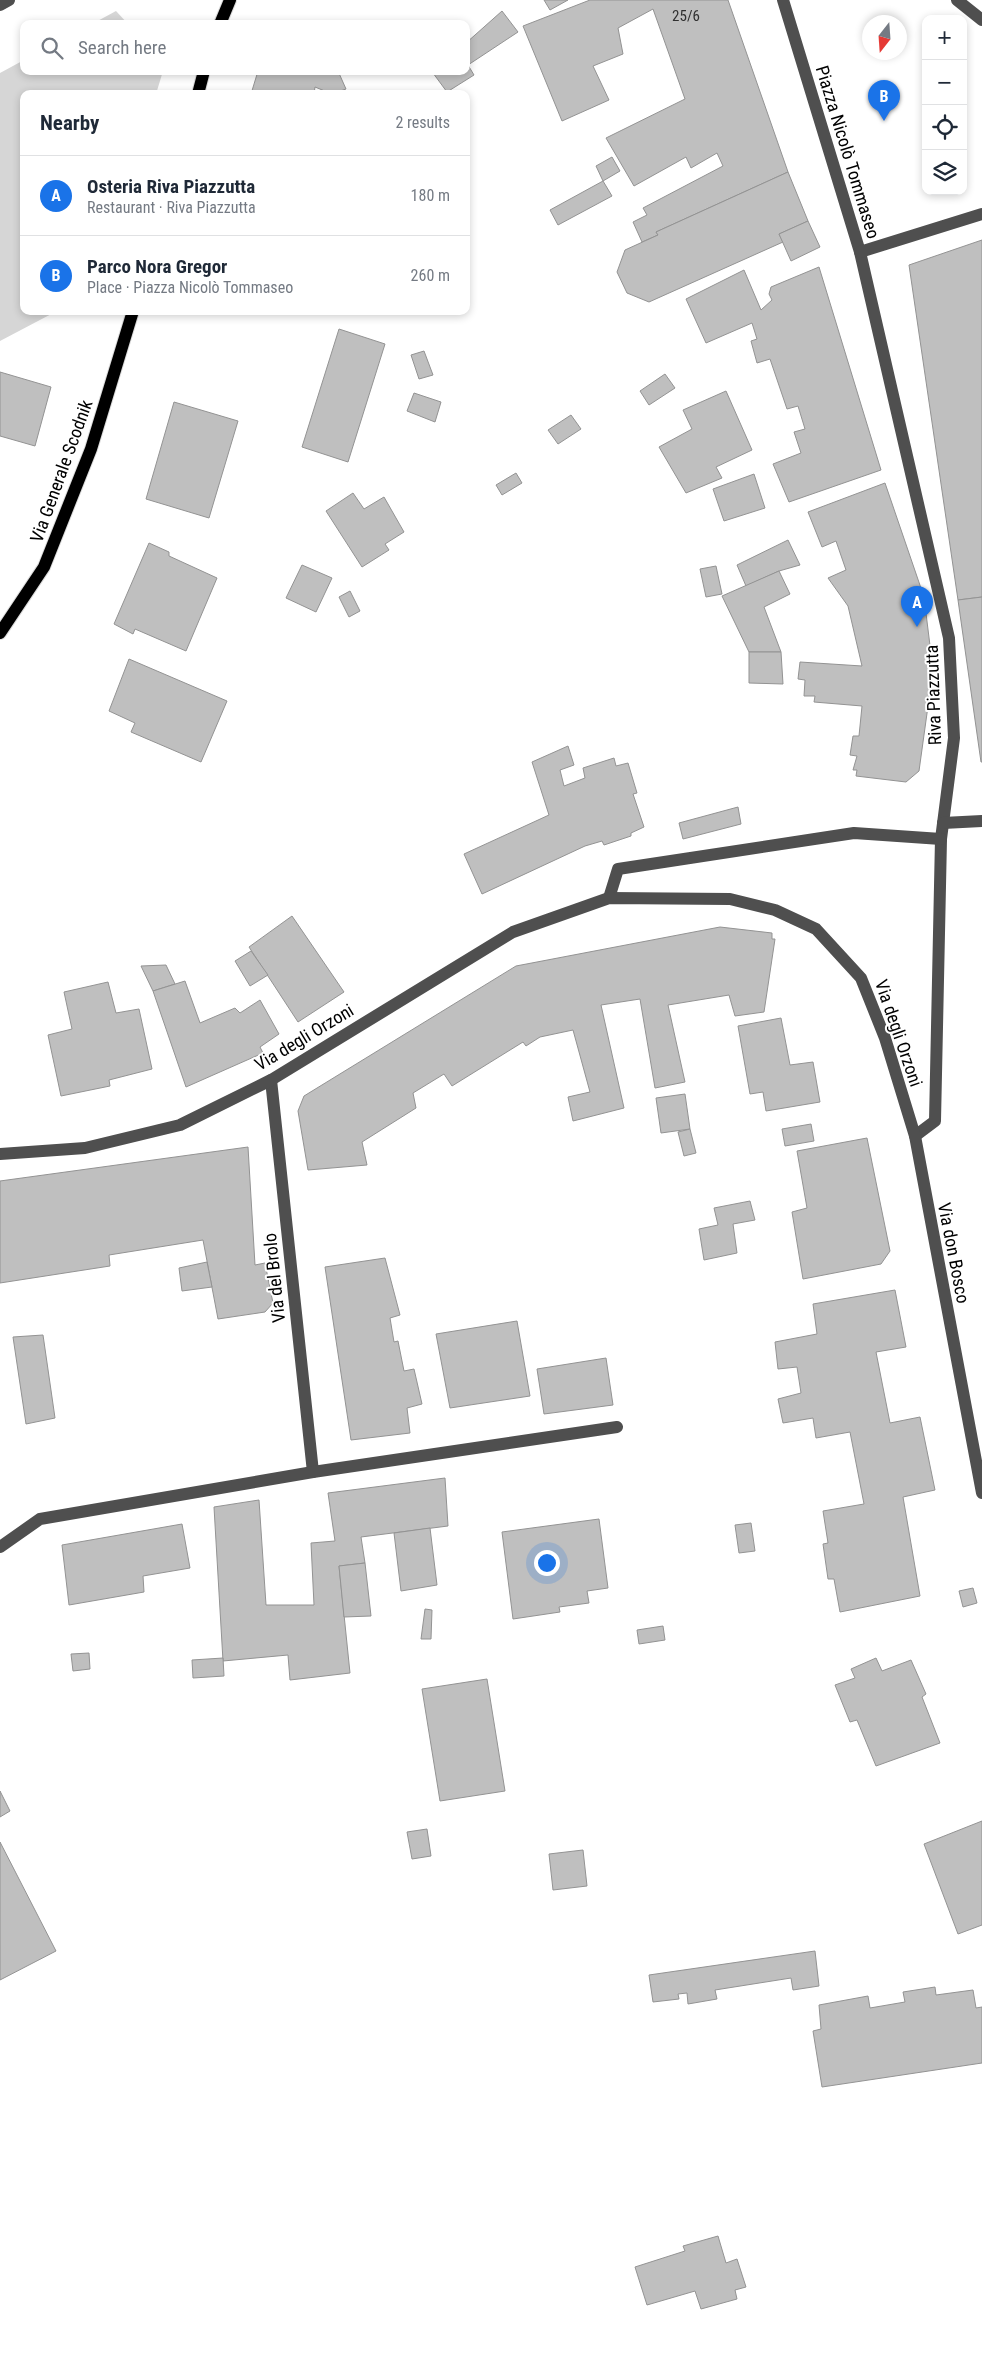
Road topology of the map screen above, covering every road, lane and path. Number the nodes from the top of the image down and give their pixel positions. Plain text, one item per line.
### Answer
1 (9, 0) edge
2 (230, 0) edge
3 (782, 0) edge
4 (957, 0) edge
5 (0, 5) edge
6 (222, 20) edge
7 (982, 20) edge
8 (203, 75) edge
9 (199, 90) edge
10 (982, 214) edge
11 (860, 252) junction
12 (131, 315) edge
13 (0, 633) edge
14 (982, 821) edge
15 (943, 823) junction
16 (941, 839) junction
17 (610, 898) junction
18 (271, 1080) junction
19 (915, 1136) junction
20 (0, 1154) edge
21 (617, 1427) dead end
22 (313, 1472) junction
23 (982, 1493) edge
24 (0, 1547) edge

1 - 5 street
2 - 6 main road
3 - 11 street, Piazza Nicolò Tommaseo
4 - 7 street
8 - 9 main road
10 - 11 street, Piazza Nicolò Tommaseo
11 - 15 street, Riva Piazzutta
12 - 13 main road, Via Generale Scodnik
14 - 15 street
15 - 16 street, Riva Piazzutta
16 - 17 street
16 - 19 street, Riva Piazzutta
17 - 18 street, Via degli Orzoni
17 - 19 street, Via degli Orzoni
18 - 20 street, Via degli Orzoni
18 - 22 street, Via del Brolo
19 - 23 street, Via don Bosco
21 - 22 street
22 - 24 street

